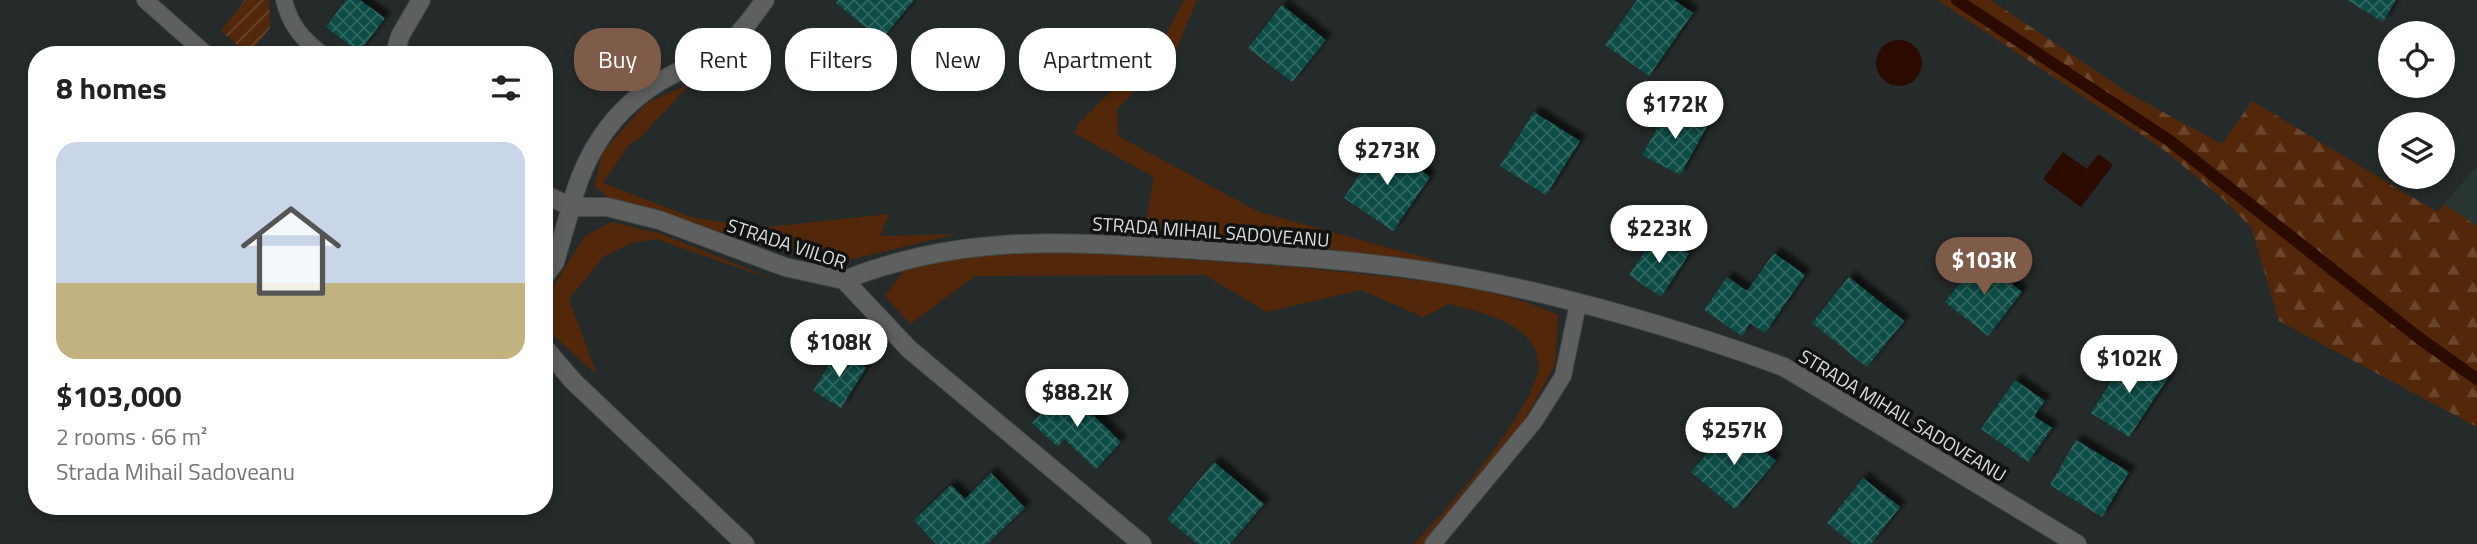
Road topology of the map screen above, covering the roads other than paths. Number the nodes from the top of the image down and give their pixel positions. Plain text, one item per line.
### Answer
1 (145, 0) edge
2 (284, 0) edge
3 (421, 0) edge
4 (765, 0) edge
5 (197, 46) edge
6 (311, 46) edge
7 (397, 46) edge
8 (553, 198) edge
9 (571, 206) junction
10 (553, 265) edge
11 (844, 281) junction
12 (1578, 304) junction
13 (553, 358) edge
14 (745, 544) edge
15 (1142, 544) edge
16 (1433, 544) edge
17 (2077, 544) edge

1 - 5 lane
2 - 6 lane
3 - 7 street
4 - 9 street
8 - 9 street
9 - 10 street
9 - 11 street, STRADA VIILOR
11 - 12 street, STRADA MIHAIL SADOVEANU
11 - 15 street, STRADA VIILOR
12 - 16 lane
12 - 17 street, STRADA MIHAIL SADOVEANU
13 - 14 street

